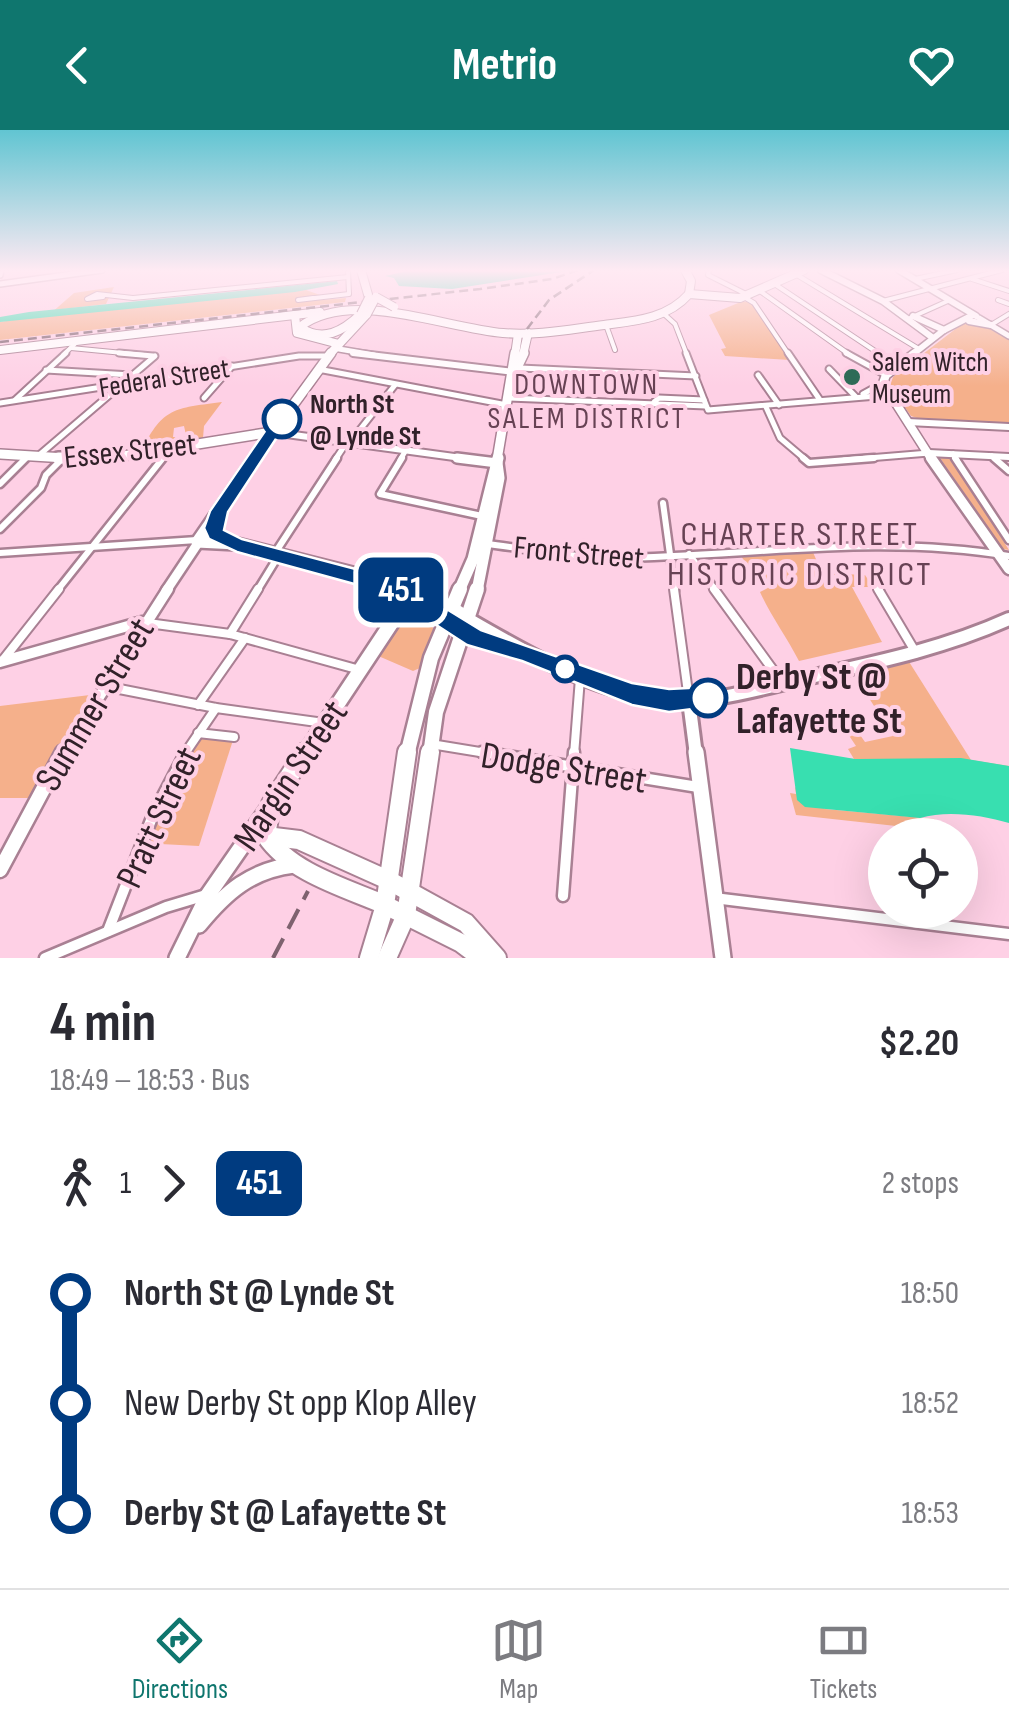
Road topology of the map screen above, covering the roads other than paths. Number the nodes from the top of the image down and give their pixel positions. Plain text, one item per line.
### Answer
1 (367, 309) edge
2 (401, 309) edge
3 (671, 309) edge
4 (758, 309) edge
5 (784, 309) edge
6 (811, 309) edge
7 (857, 309) edge
8 (894, 309) edge
9 (930, 309) edge
10 (964, 309) edge
11 (364, 314) junction
12 (664, 314) junction
13 (1009, 314) edge
14 (976, 316) junction
15 (910, 317) junction
16 (297, 319) junction
17 (963, 321) junction
18 (606, 325) junction
19 (990, 325) junction
20 (348, 327) junction
21 (472, 329) junction
22 (944, 330) junction
23 (507, 334) junction
24 (523, 334) junction
25 (314, 335) junction
26 (1009, 336) edge
27 (933, 338) junction
28 (79, 340) junction
29 (338, 342) junction
30 (70, 348) junction
31 (919, 349) junction
32 (0, 350) edge
33 (615, 350) dead end
34 (325, 356) junction
35 (512, 357) junction
36 (232, 366) junction
37 (897, 366) junction
38 (316, 369) junction
39 (830, 369) dead end
40 (46, 370) junction
41 (517, 370) junction
42 (132, 375) junction
43 (758, 375) dead end
44 (696, 376) junction
45 (885, 379) junction
46 (122, 384) junction
47 (394, 385) junction
48 (889, 395) junction
49 (204, 398) dead end
50 (857, 398) junction
51 (14, 401) junction
52 (509, 401) junction
53 (821, 401) junction
54 (0, 403) edge
55 (706, 405) junction
56 (780, 406) junction
57 (766, 407) junction
58 (908, 422) junction
59 (1009, 427) edge
60 (272, 432) junction
61 (238, 437) junction
62 (349, 441) junction
63 (171, 448) junction
64 (406, 450) junction
65 (929, 453) junction
66 (952, 453) junction
67 (0, 454) edge
68 (991, 455) junction
69 (33, 456) junction
70 (1009, 457) edge
71 (254, 458) junction
72 (61, 460) junction
73 (497, 463) junction
74 (1009, 471) edge
75 (0, 484) edge
76 (663, 503) dead end
77 (482, 516) junction
78 (0, 528) edge
79 (207, 538) junction
80 (1009, 540) edge
81 (487, 544) junction
82 (93, 546) junction
83 (0, 553) edge
84 (688, 553) junction
85 (276, 554) junction
86 (1003, 554) edge
87 (671, 558) junction
88 (1009, 568) edge
89 (372, 579) junction
90 (874, 583) dead end
91 (410, 595) junction
92 (450, 614) junction
93 (1009, 619) edge
94 (142, 622) junction
95 (466, 625) junction
96 (230, 634) junction
97 (245, 638) junction
98 (917, 654) junction
99 (1, 661) edge
100 (360, 670) junction
101 (581, 675) junction
102 (782, 683) junction
103 (102, 686) junction
104 (689, 701) junction
105 (198, 705) junction
106 (216, 708) junction
107 (325, 724) junction
108 (197, 732) junction
109 (234, 737) dead end
110 (430, 744) junction
111 (573, 770) junction
112 (698, 787) junction
113 (271, 804) junction
114 (266, 836) junction
115 (240, 850) junction
116 (298, 864) junction
117 (0, 870) edge
118 (388, 880) junction
119 (410, 893) junction
120 (208, 895) junction
121 (562, 896) dead end
122 (713, 898) junction
123 (385, 905) junction
124 (406, 915) junction
125 (108, 931) junction
126 (1009, 934) edge
127 (186, 941) junction
128 (44, 958) edge
129 (177, 958) edge
130 (368, 958) edge
131 (388, 958) edge
132 (482, 958) edge
133 (496, 958) edge
134 (723, 958) edge

1 - 11 main road, bridge
2 - 23 main road, bridge
3 - 12 main road
4 - 53 street
5 - 45 street
6 - 37 street
7 - 31 street
8 - 15 main road
9 - 15 street
10 - 14 main road
11 - 20 main road
11 - 29 main road
12 - 18 main road
12 - 44 street
13 - 19 street
14 - 17 main road
14 - 19 street
15 - 22 main road
15 - 27 main road
16 - 21 main road
16 - 25 main road
16 - 28 main road
16 - 29 main road
17 - 19 main road
17 - 22 main road
18 - 24 main road
18 - 33 street
19 - 26 street
20 - 25 main road
20 - 29 main road
21 - 23 main road
21 - 35 main road
22 - 27 main road
23 - 24 main road
24 - 35 main road
24 - 41 main road
25 - 29 main road
27 - 31 main road
28 - 30 street
28 - 32 main road
29 - 34 main road
29 - 41 street
30 - 40 street
30 - 42 street
31 - 37 main road
34 - 36 street, Federal Street
34 - 38 main road
35 - 41 main road
36 - 46 street, Federal Street
36 - 49 street
37 - 45 main road
38 - 47 street
38 - 60 main road
39 - 50 street
40 - 42 street
40 - 51 street
41 - 44 street
41 - 52 main road
42 - 46 street
43 - 56 street
44 - 55 street
45 - 48 main road
45 - 50 street
46 - 51 street, Federal Street
46 - 69 street
47 - 52 street
47 - 62 street
48 - 50 street
48 - 58 main road
50 - 53 street
51 - 54 street, Federal Street
52 - 55 street
52 - 73 main road
53 - 56 street
55 - 57 street
56 - 57 street
57 - 65 street
58 - 59 street
58 - 65 main road
60 - 61 main road, Essex Street
60 - 62 street, Essex Street
60 - 71 main road
61 - 63 main road, Essex Street
61 - 71 main road
62 - 64 street, Essex Street
62 - 85 street
63 - 72 main road, Essex Street
63 - 82 street
64 - 73 street, Essex Street
64 - 77 street
65 - 66 street
65 - 86 main road
66 - 68 street
66 - 80 street
67 - 69 main road, Essex Street
68 - 70 street
68 - 74 street
69 - 72 main road, Essex Street
69 - 75 street
71 - 79 main road
72 - 78 street
73 - 77 main road
73 - 81 highway
76 - 87 street
77 - 92 main road
79 - 82 street
79 - 85 main road
79 - 94 street, Summer Street
81 - 87 street, Front Street
81 - 95 highway
82 - 83 street
82 - 99 street
84 - 86 street, Front Street
84 - 87 street, Front Street
84 - 102 street
85 - 89 main road
85 - 96 street
86 - 88 main road
87 - 104 street
89 - 91 main road
89 - 92 main road
90 - 98 street
91 - 92 main road
91 - 100 main road, Margin Street
92 - 95 main road
92 - 118 main road
93 - 98 main road
94 - 96 street
94 - 99 street
94 - 103 street, Summer Street
95 - 101 main road
95 - 110 main road
96 - 97 street
97 - 100 street
97 - 105 street
98 - 102 main road
100 - 107 main road, Margin Street
101 - 104 main road
101 - 111 street
102 - 104 main road
103 - 105 street
103 - 117 street, Summer Street
104 - 112 main road
105 - 106 street
106 - 107 street
106 - 108 street, Pratt Street
107 - 113 main road, Margin Street
108 - 109 street
108 - 125 street, Pratt Street
110 - 111 street, Dodge Street
110 - 119 main road
111 - 112 street, Dodge Street
111 - 121 street
112 - 122 main road
113 - 114 main road
113 - 115 main road, Margin Street
114 - 115 main road
114 - 116 main road
114 - 118 main road
115 - 120 main road, Margin Street
116 - 123 main road
116 - 127 main road
118 - 119 main road
118 - 123 main road
119 - 124 main road
119 - 133 main road
120 - 125 street
120 - 127 main road, Margin Street
122 - 126 street
122 - 134 main road
123 - 124 main road
123 - 130 main road
124 - 131 main road
124 - 132 main road
125 - 128 street
127 - 129 main road, Margin Street

